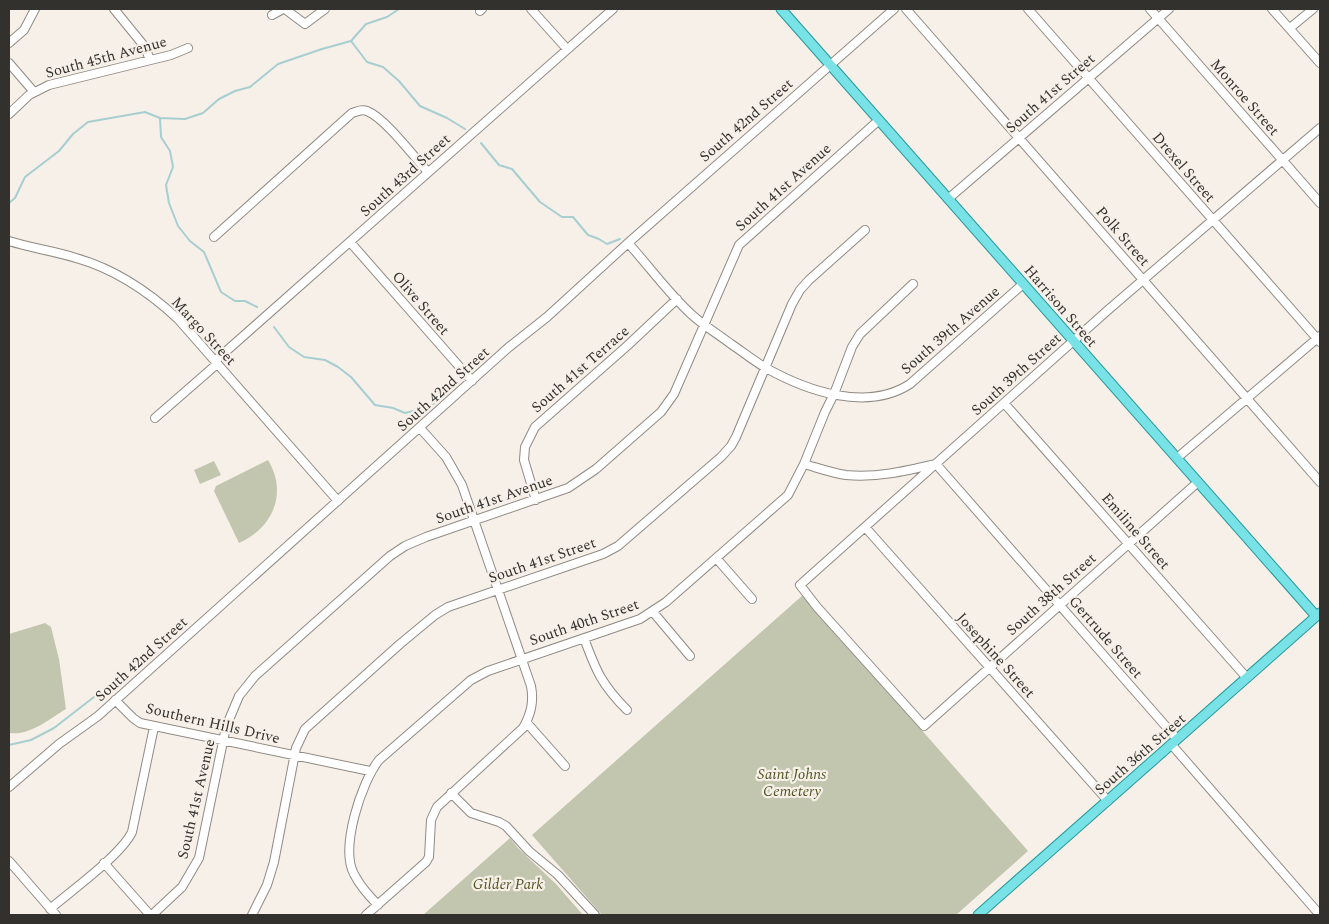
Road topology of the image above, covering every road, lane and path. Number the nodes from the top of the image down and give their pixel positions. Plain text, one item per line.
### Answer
1 (35, 9) edge
2 (114, 9) edge
3 (284, 9) edge
4 (325, 9) edge
5 (531, 9) edge
6 (613, 9) edge
7 (781, 9) edge
8 (894, 9) edge
9 (906, 9) edge
10 (1028, 9) edge
11 (1150, 9) edge
12 (1169, 9) edge
13 (1272, 9) edge
14 (1313, 9) edge
15 (272, 15) dead end
16 (1158, 18) junction
17 (1290, 28) junction
18 (9, 43) edge
19 (188, 48) dead end
20 (567, 49) junction
21 (150, 60) junction
22 (9, 62) edge
23 (1320, 63) edge
24 (830, 64) junction
25 (1089, 78) junction
26 (34, 92) junction
27 (9, 114) edge
28 (879, 120) junction
29 (1320, 128) edge
30 (1020, 138) junction
31 (1283, 160) junction
32 (428, 172) junction
33 (948, 199) junction
34 (1320, 203) edge
35 (1213, 220) junction
36 (865, 230) dead end
37 (214, 237) dead end
38 (9, 241) edge
39 (350, 242) junction
40 (628, 243) junction
41 (1143, 280) junction
42 (913, 284) dead end
43 (1023, 284) junction
44 (677, 299) junction
45 (704, 325) junction
46 (1319, 339) edge
47 (1074, 341) junction
48 (216, 362) junction
49 (765, 367) junction
50 (472, 381) junction
51 (834, 394) junction
52 (1247, 399) junction
53 (1004, 403) junction
54 (155, 418) dead end
55 (420, 428) junction
56 (1177, 458) junction
57 (804, 464) junction
58 (936, 464) junction
59 (1198, 482) junction
60 (1320, 482) edge
61 (536, 500) junction
62 (338, 501) junction
63 (474, 521) junction
64 (865, 527) junction
65 (1128, 543) junction
66 (717, 558) junction
67 (498, 590) junction
68 (752, 599) dead end
69 (1060, 605) junction
70 (653, 612) junction
71 (1319, 617) edge
72 (584, 638) junction
73 (690, 656) dead end
74 (521, 659) junction
75 (990, 668) junction
76 (1247, 678) junction
77 (115, 700) junction
78 (628, 710) dead end
79 (527, 722) junction
80 (154, 726) junction
81 (924, 726) joint
82 (224, 740) junction
83 (1174, 742) junction
84 (294, 756) junction
85 (565, 766) dead end
86 (370, 771) junction
87 (9, 788) edge
88 (451, 793) junction
89 (1108, 800) junction
90 (104, 863) junction
91 (10, 864) edge
92 (378, 905) junction
93 (53, 912) edge
94 (152, 915) edge
95 (252, 915) edge
96 (366, 915) edge
97 (595, 915) edge
98 (978, 915) edge
99 (1320, 915) edge

1 - 18 street
2 - 21 street
3 - 4 street
3 - 15 street
5 - 20 street
6 - 20 street, South 43rd Street
7 - 24 main road, Harrison Street
8 - 24 street, South 42nd Street
9 - 30 street, Polk Street
10 - 25 street, Drexel Street
11 - 16 street, Monroe Street
12 - 16 street, South 41st Street
13 - 17 street
14 - 17 street
16 - 25 street, South 41st Street
16 - 31 street, Monroe Street
17 - 23 street
19 - 21 street, South 45th Avenue
20 - 32 street, South 43rd Street
21 - 26 street, South 45th Avenue
22 - 26 street
24 - 28 main road, Harrison Street
24 - 40 street, South 42nd Street
25 - 30 street, South 41st Street
25 - 35 street, Drexel Street
26 - 27 street, South 45th Avenue
28 - 33 main road, Harrison Street
28 - 45 street, South 41st Avenue
29 - 31 street, South 39th Street
30 - 33 street, South 41st Street
30 - 41 street, Polk Street
31 - 34 street, Monroe Street
31 - 35 street, South 39th Street
32 - 37 street
32 - 39 street, South 43rd Street
33 - 43 main road, Harrison Street
35 - 41 street, South 39th Street
35 - 46 street, Drexel Street
36 - 49 street, South 41st Street
38 - 48 street, Margo Street
39 - 48 street, South 43rd Street
39 - 50 street, Olive Street
40 - 44 street, South 39th Avenue
40 - 50 street, South 42nd Street
41 - 47 street, South 39th Street
41 - 52 street, Polk Street
42 - 51 street, South 40th Street
43 - 47 main road, Harrison Street
43 - 51 street, South 39th Avenue
44 - 45 street, South 39th Avenue
44 - 61 street, South 41st Terrace
45 - 49 street, South 39th Avenue
45 - 61 street, South 41st Avenue
46 - 52 street
47 - 53 street, South 39th Street
47 - 56 main road, Harrison Street
48 - 54 street, South 43rd Street
48 - 62 street, Margo Street
49 - 51 street, South 39th Avenue
49 - 67 street, South 41st Street
50 - 55 street, South 42nd Street
51 - 57 street, South 40th Street
52 - 56 street
52 - 60 street, Polk Street
53 - 58 street, South 39th Street
53 - 65 street, Emiline Street
55 - 62 street, South 42nd Street
55 - 63 street
56 - 59 main road, Harrison Street
57 - 58 street
57 - 66 street, South 40th Street
58 - 64 street, South 39th Street
58 - 69 street, Gertrude Street
59 - 65 street, South 38th Street
59 - 71 main road, Harrison Street
61 - 63 street, South 41st Avenue
62 - 77 street, South 42nd Street
63 - 67 street
63 - 82 street, South 41st Avenue
64 - 75 street, Josephine Street
64 - 81 street, South 39th Street
65 - 69 street, South 38th Street
65 - 76 street, Emiline Street
66 - 68 street
66 - 70 street, South 40th Street
67 - 74 street
67 - 84 street, South 41st Street
69 - 75 street, South 38th Street
69 - 83 street, Gertrude Street
70 - 72 street, South 40th Street
70 - 73 street
71 - 76 main road, South 36th Street
72 - 74 street, South 40th Street
72 - 78 street
74 - 79 street
74 - 86 street, South 40th Street
75 - 81 street, South 38th Street
75 - 89 street, Josephine Street
76 - 83 main road, South 36th Street
77 - 80 street, Southern Hills Drive
77 - 87 street, South 42nd Street
79 - 85 street
79 - 88 street
80 - 82 street, Southern Hills Drive
80 - 90 street
82 - 84 street, Southern Hills Drive
82 - 94 street, South 41st Avenue
83 - 89 main road, South 36th Street
83 - 99 street, Gertrude Street
84 - 86 street, Southern Hills Drive
84 - 95 street, South 41st Street
86 - 92 street, South 40th Street
88 - 92 street
88 - 97 street
89 - 98 main road, South 36th Street
90 - 93 street
90 - 94 street
91 - 93 street
92 - 96 street

